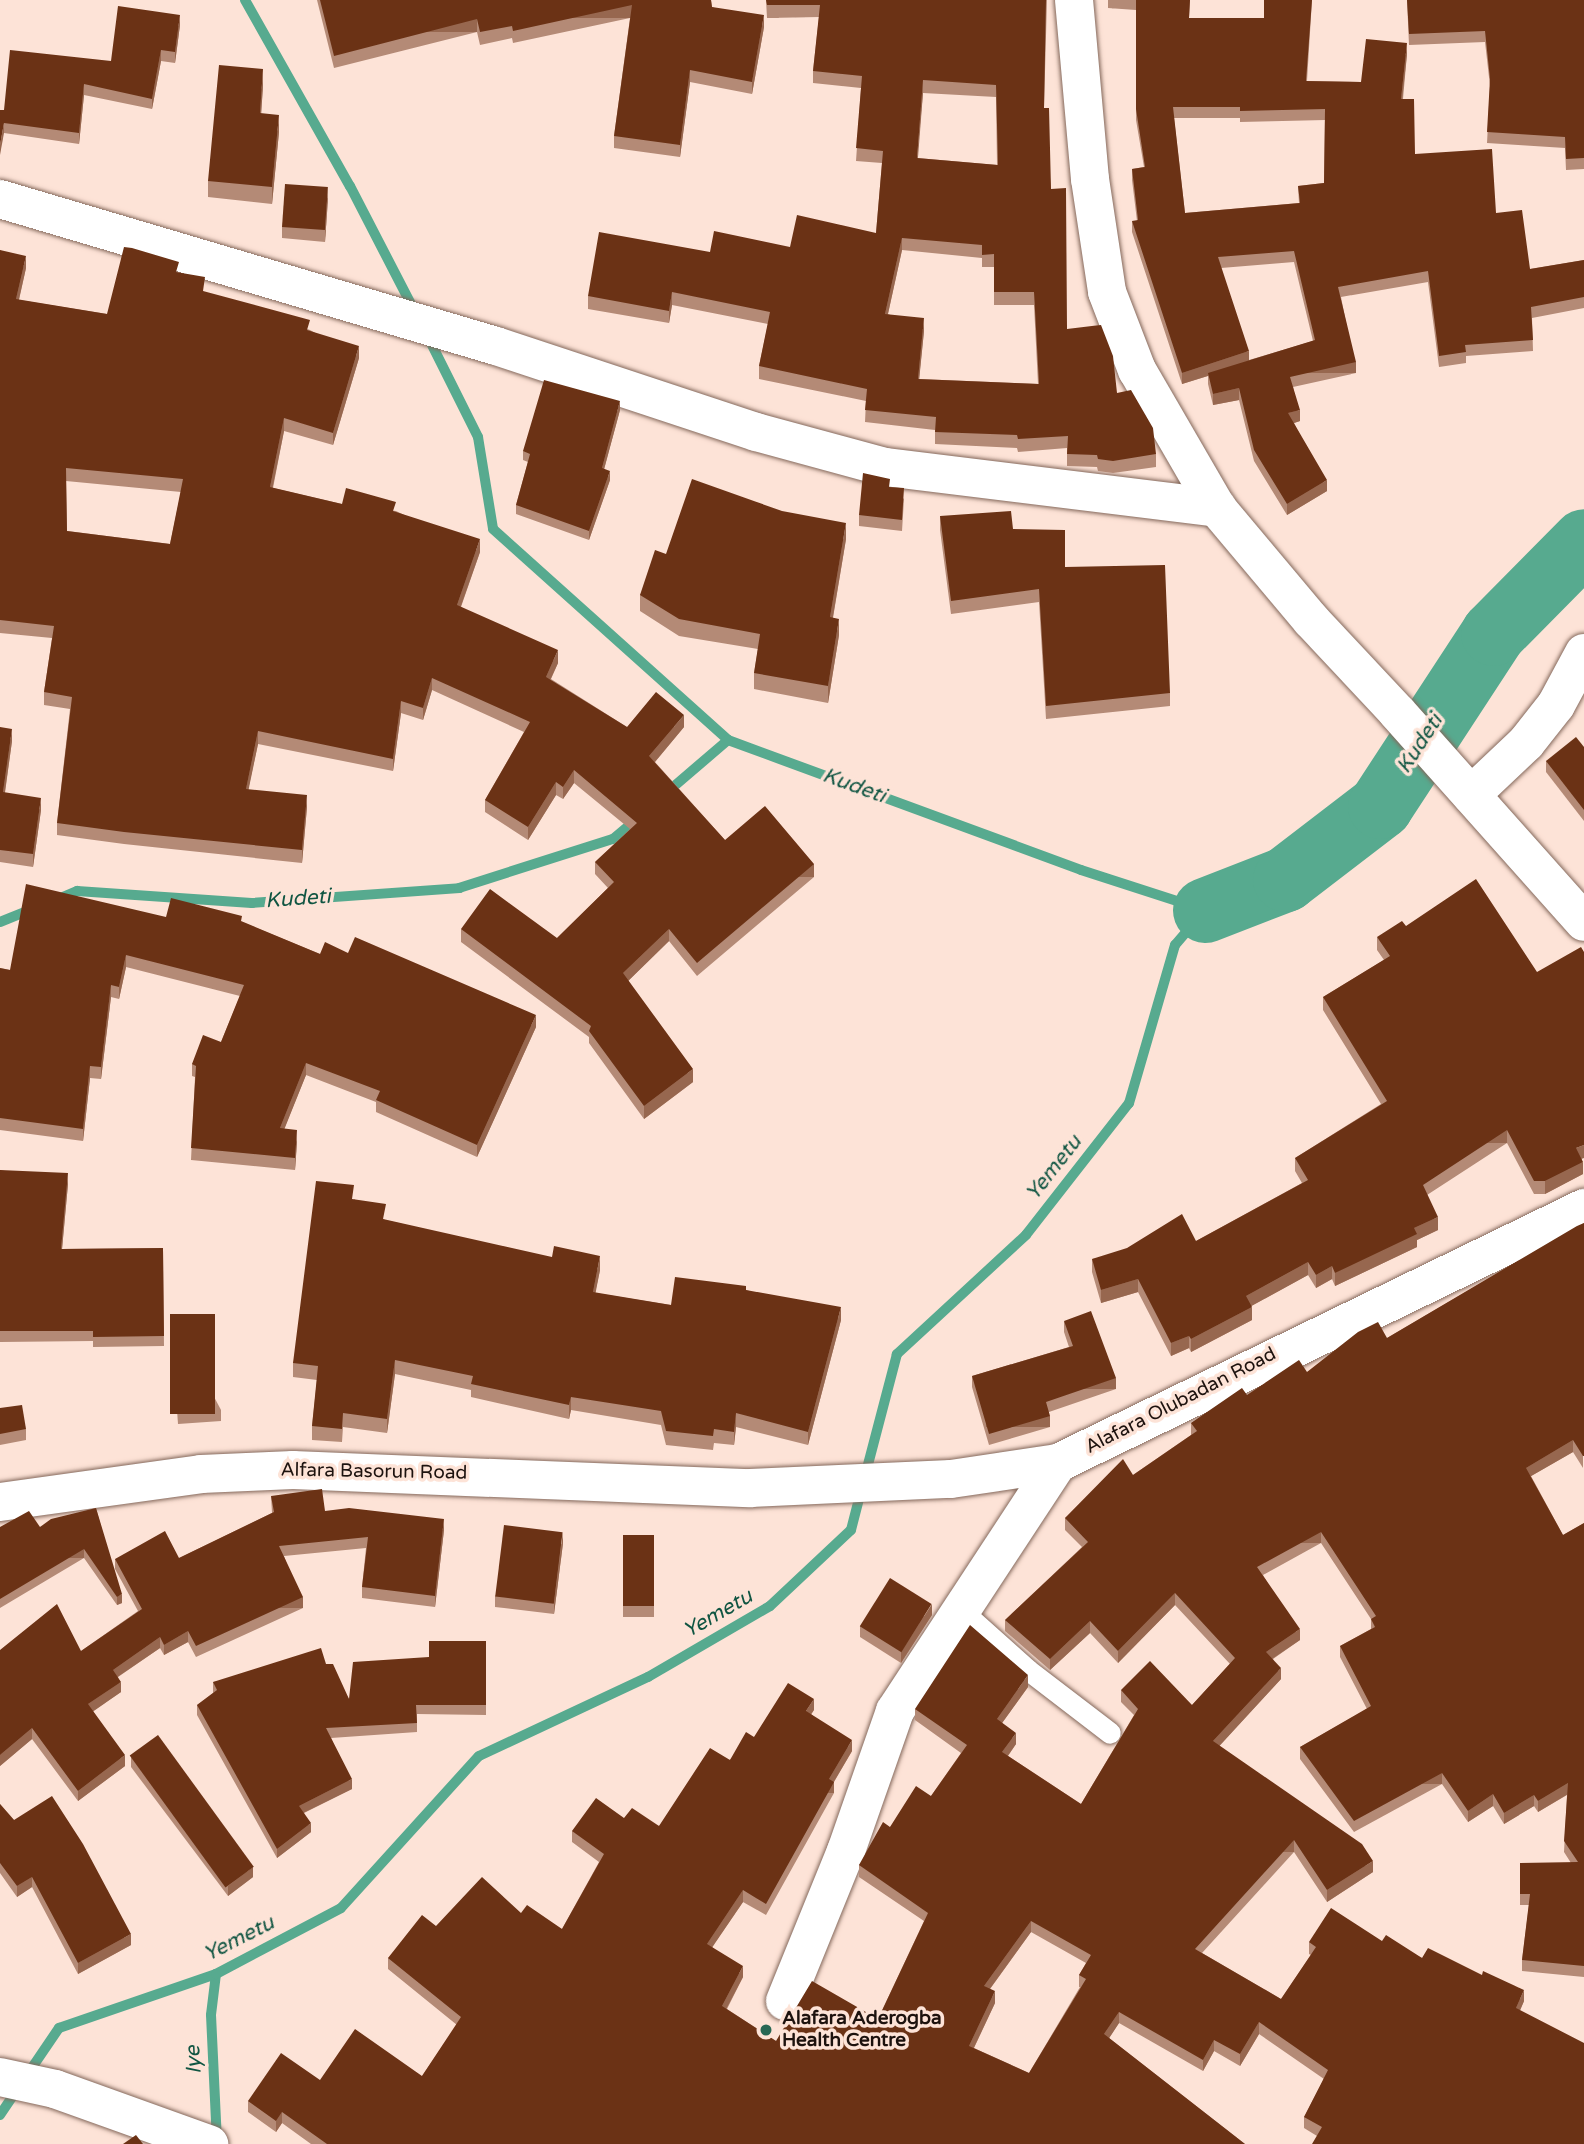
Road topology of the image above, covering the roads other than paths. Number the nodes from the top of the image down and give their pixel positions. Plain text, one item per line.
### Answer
1 (1074, 0) edge
2 (0, 199) edge
3 (1217, 508) junction
4 (1584, 653) edge
5 (1471, 794) junction
6 (1584, 922) edge
7 (1584, 1208) edge
8 (1058, 1463) junction
9 (750, 1488) joint
10 (0, 1502) edge
11 (961, 1610) junction
12 (1110, 1732) dead end
13 (785, 2001) dead end
14 (0, 2077) edge
15 (209, 2144) edge

1 - 3 street
2 - 3 street
3 - 5 street
4 - 5 street
5 - 6 street
7 - 8 street, Alafara Olubadan Road
8 - 9 street, Alafara Olubadan Road
8 - 11 street
9 - 10 street, Alfara Basorun Road
11 - 12 lane
11 - 13 street
14 - 15 street

